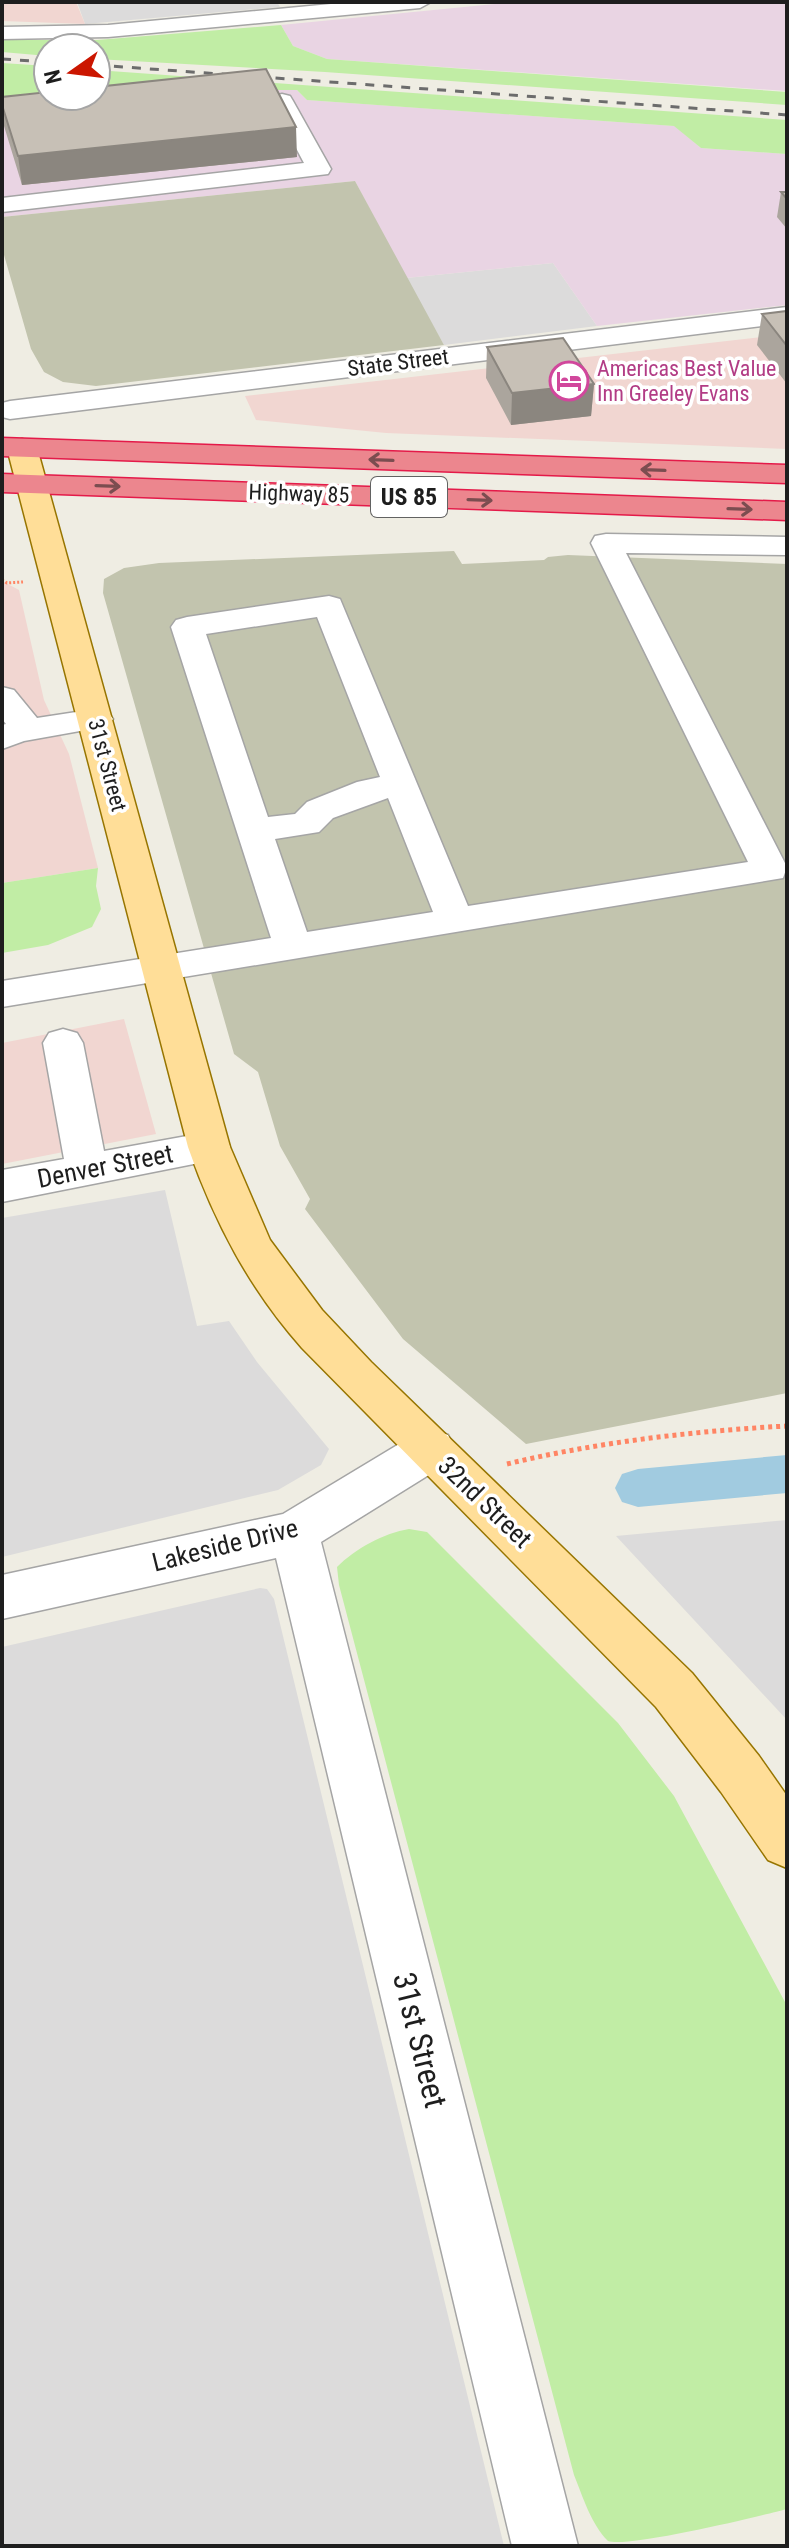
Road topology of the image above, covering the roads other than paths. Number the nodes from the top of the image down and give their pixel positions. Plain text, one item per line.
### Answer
1 (420, 2) edge
2 (301, 7) edge
3 (2, 33) edge
4 (282, 101) edge
5 (2, 205) edge
6 (787, 315) edge
7 (6, 397) edge
8 (12, 448) edge
9 (787, 474) edge
10 (16, 483) edge
11 (787, 511) edge
12 (787, 546) edge
13 (2, 697) edge
14 (96, 719) junction
15 (15, 734) edge
16 (394, 787) junction
17 (254, 830) junction
18 (455, 921) junction
19 (293, 947) junction
20 (162, 966) junction
21 (2, 994) edge
22 (63, 1043) dead end
23 (209, 1147) junction
24 (87, 1170) junction
25 (2, 1186) edge
26 (431, 1449) junction
27 (294, 1533) junction
28 (2, 1597) edge
29 (787, 1842) edge
30 (545, 2546) edge

1 - 2 street
2 - 3 street
4 - 5 street
6 - 7 street, State Street
7 - 8 street, 31st Street
9 -> 8 highway, Highway 85 / US 85
8 - 10 main road, 31st Street
10 -> 11 highway, Highway 85 / US 85
10 - 14 main road, 31st Street
12 - 18 street
13 - 15 street
14 - 15 street
14 - 20 main road, 31st Street
16 - 17 street
16 - 17 street
16 - 18 street
17 - 19 street
18 - 19 street
19 - 20 street
20 - 21 street
20 - 23 main road, 31st Street
22 - 24 street
23 - 24 street, Denver Street
23 - 26 main road, 32nd Street
24 - 25 street, Denver Street
26 - 27 street, Lakeside Drive
26 - 29 main road, 32nd Street
27 - 28 street, Lakeside Drive
27 - 30 street, 31st Street

